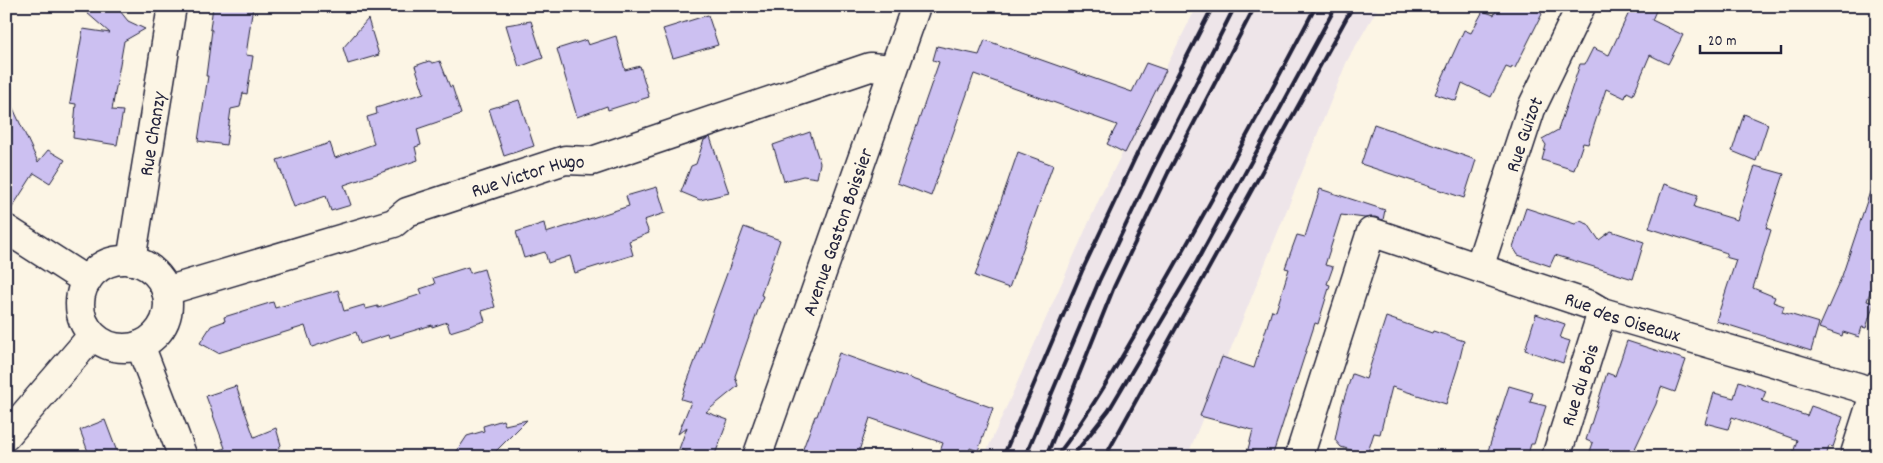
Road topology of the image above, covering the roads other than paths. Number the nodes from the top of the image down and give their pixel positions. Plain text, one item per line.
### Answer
1 (172, 6) edge
2 (916, 6) edge
3 (1582, 6) edge
4 (893, 69) junction
5 (6, 229) edge
6 (131, 261) junction
7 (1479, 268) junction
8 (87, 280) junction
9 (166, 292) junction
10 (1602, 312) junction
11 (92, 336) junction
12 (140, 346) junction
13 (1876, 391) edge
14 (6, 436) edge
15 (184, 457) edge
16 (757, 457) edge
17 (1299, 457) edge
18 (1556, 457) edge
19 (1854, 457) edge

1 - 6 street, Rue Chanzy
2 - 4 street, Avenue Gaston Boissier
3 - 7 street, Rue Guizot
4 - 9 street, Rue Victor Hugo
4 - 16 street, Avenue Gaston Boissier
5 - 8 street
6 - 8 street
6 - 9 street
7 - 10 street, Rue des Oiseaux
7 - 17 street, Rue des Oiseaux
8 - 11 street
9 - 12 street
10 - 13 street, Rue des Oiseaux
10 - 18 street, Rue du Bois
11 - 12 street
11 - 14 street
12 - 15 street
13 - 19 street

